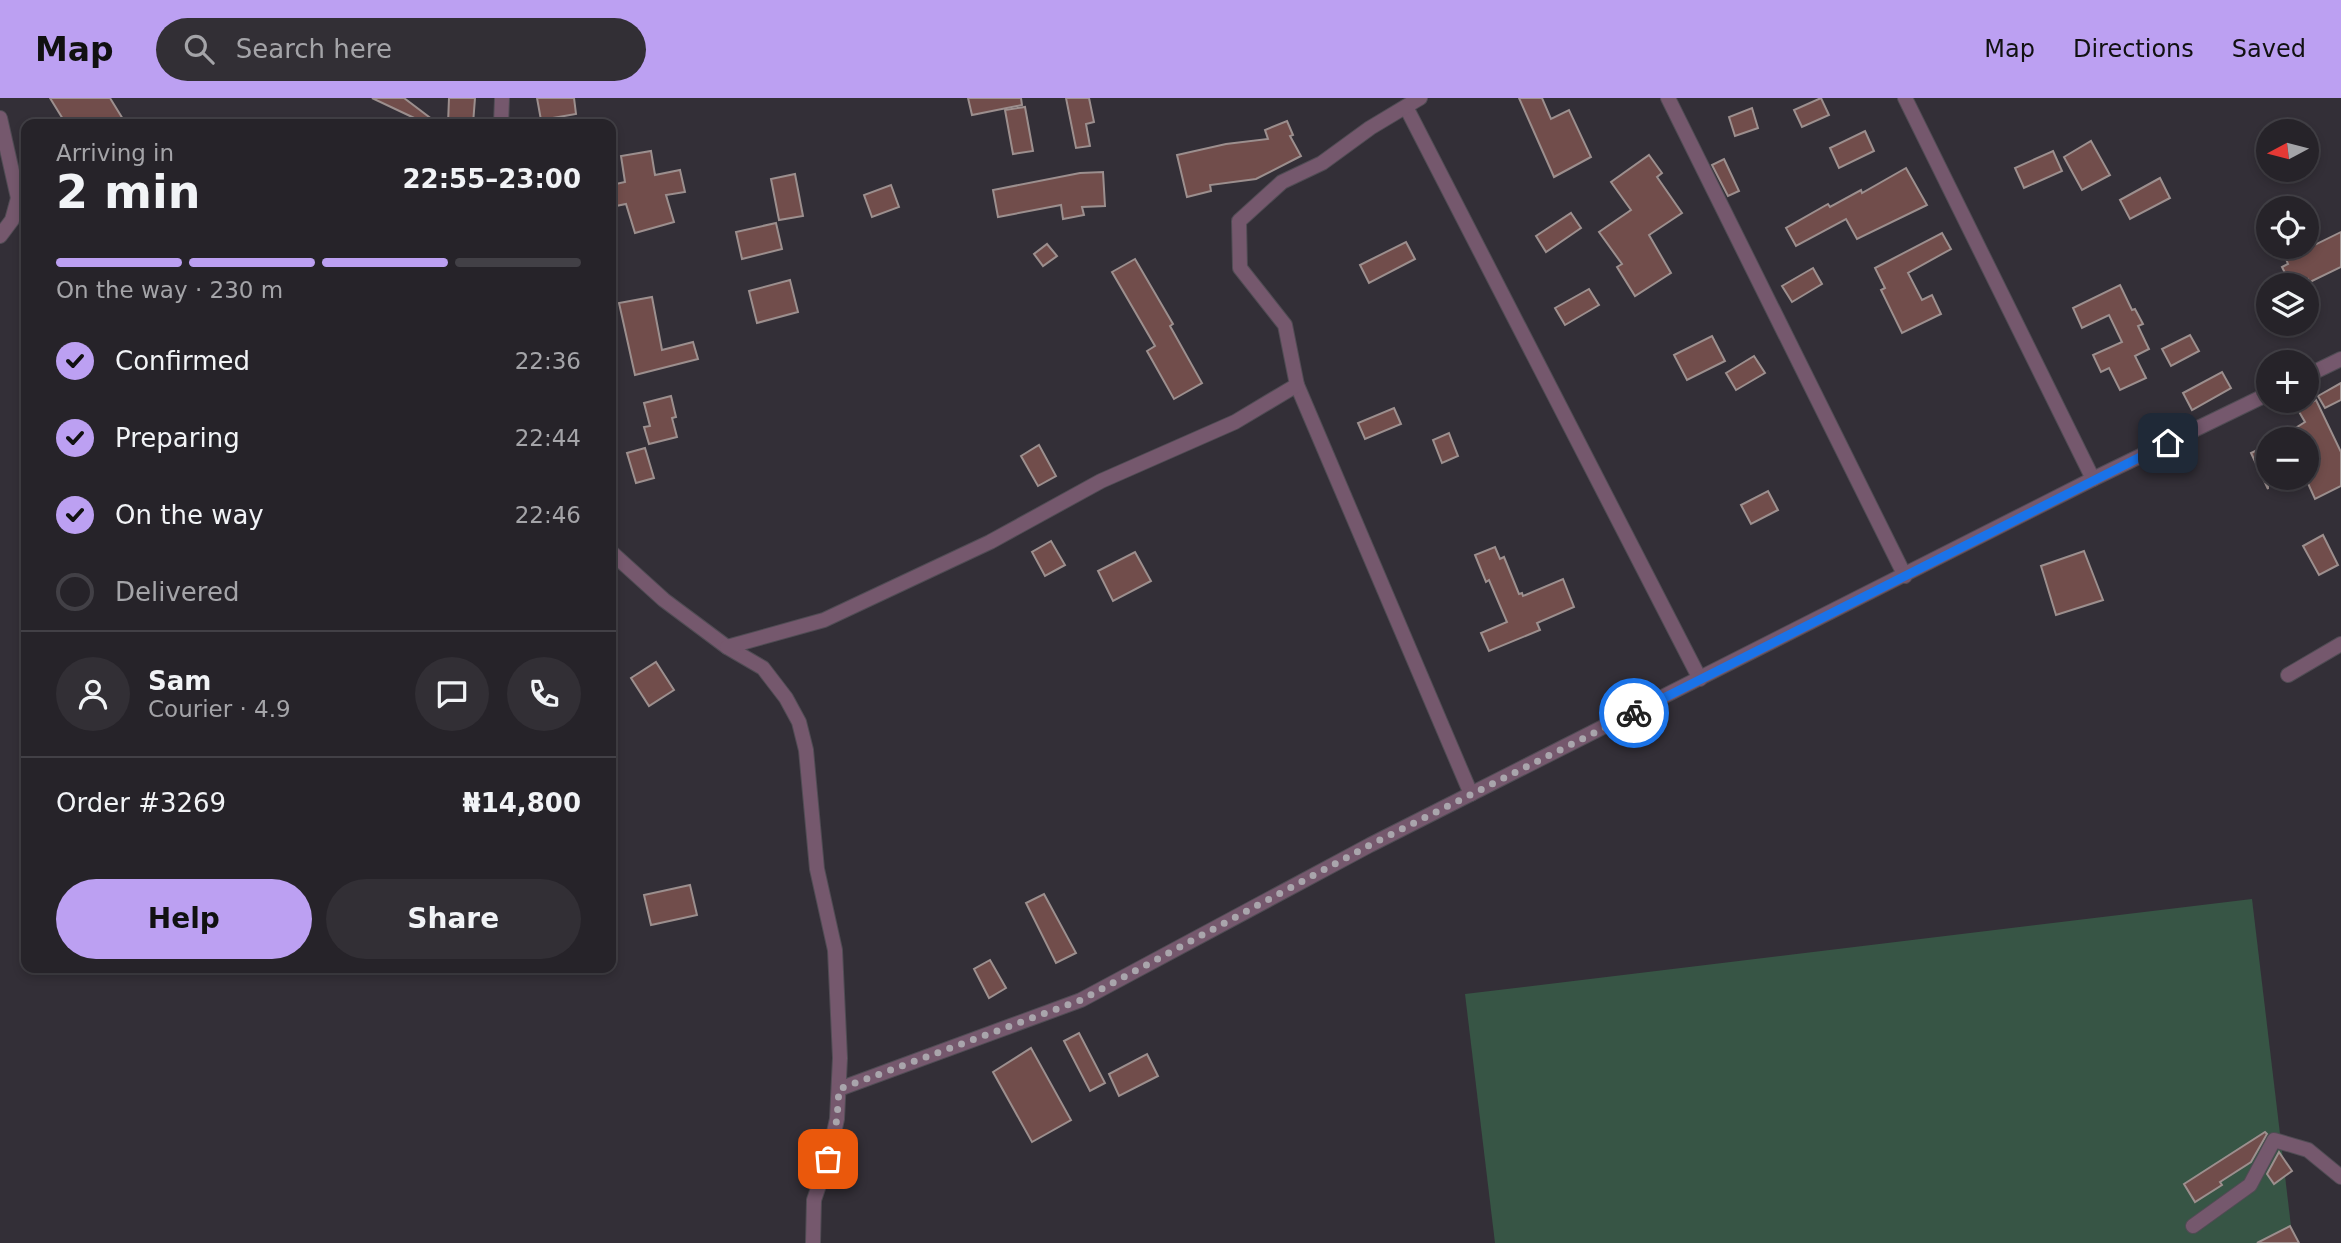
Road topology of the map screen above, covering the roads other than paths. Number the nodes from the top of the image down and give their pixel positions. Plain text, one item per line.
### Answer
1 (502, 98) edge
2 (1420, 98) edge
3 (1668, 98) edge
4 (1905, 98) edge
5 (1406, 107) junction
6 (0, 118) edge
7 (501, 119) edge
8 (21, 196) edge
9 (21, 202) edge
10 (0, 236) edge
11 (2341, 359) edge
12 (2319, 370) edge
13 (1297, 385) junction
14 (2256, 400) edge
15 (2093, 479) junction
16 (616, 557) edge
17 (1905, 576) junction
18 (2341, 644) edge
19 (727, 647) junction
20 (2288, 675) dead end
21 (1700, 680) junction
22 (1471, 794) junction
23 (839, 1089) junction
24 (2341, 1177) edge
25 (2193, 1226) dead end
26 (813, 1243) edge

1 - 7 street
2 - 5 street
3 - 17 street
4 - 15 street
5 - 13 street
5 - 21 street
6 - 8 street
9 - 10 street
11 - 12 street
13 - 19 street
13 - 22 street
14 - 15 street
15 - 17 street
16 - 19 street
17 - 21 street
18 - 20 street
19 - 23 street
21 - 22 street
22 - 23 street
23 - 26 street
24 - 25 street

